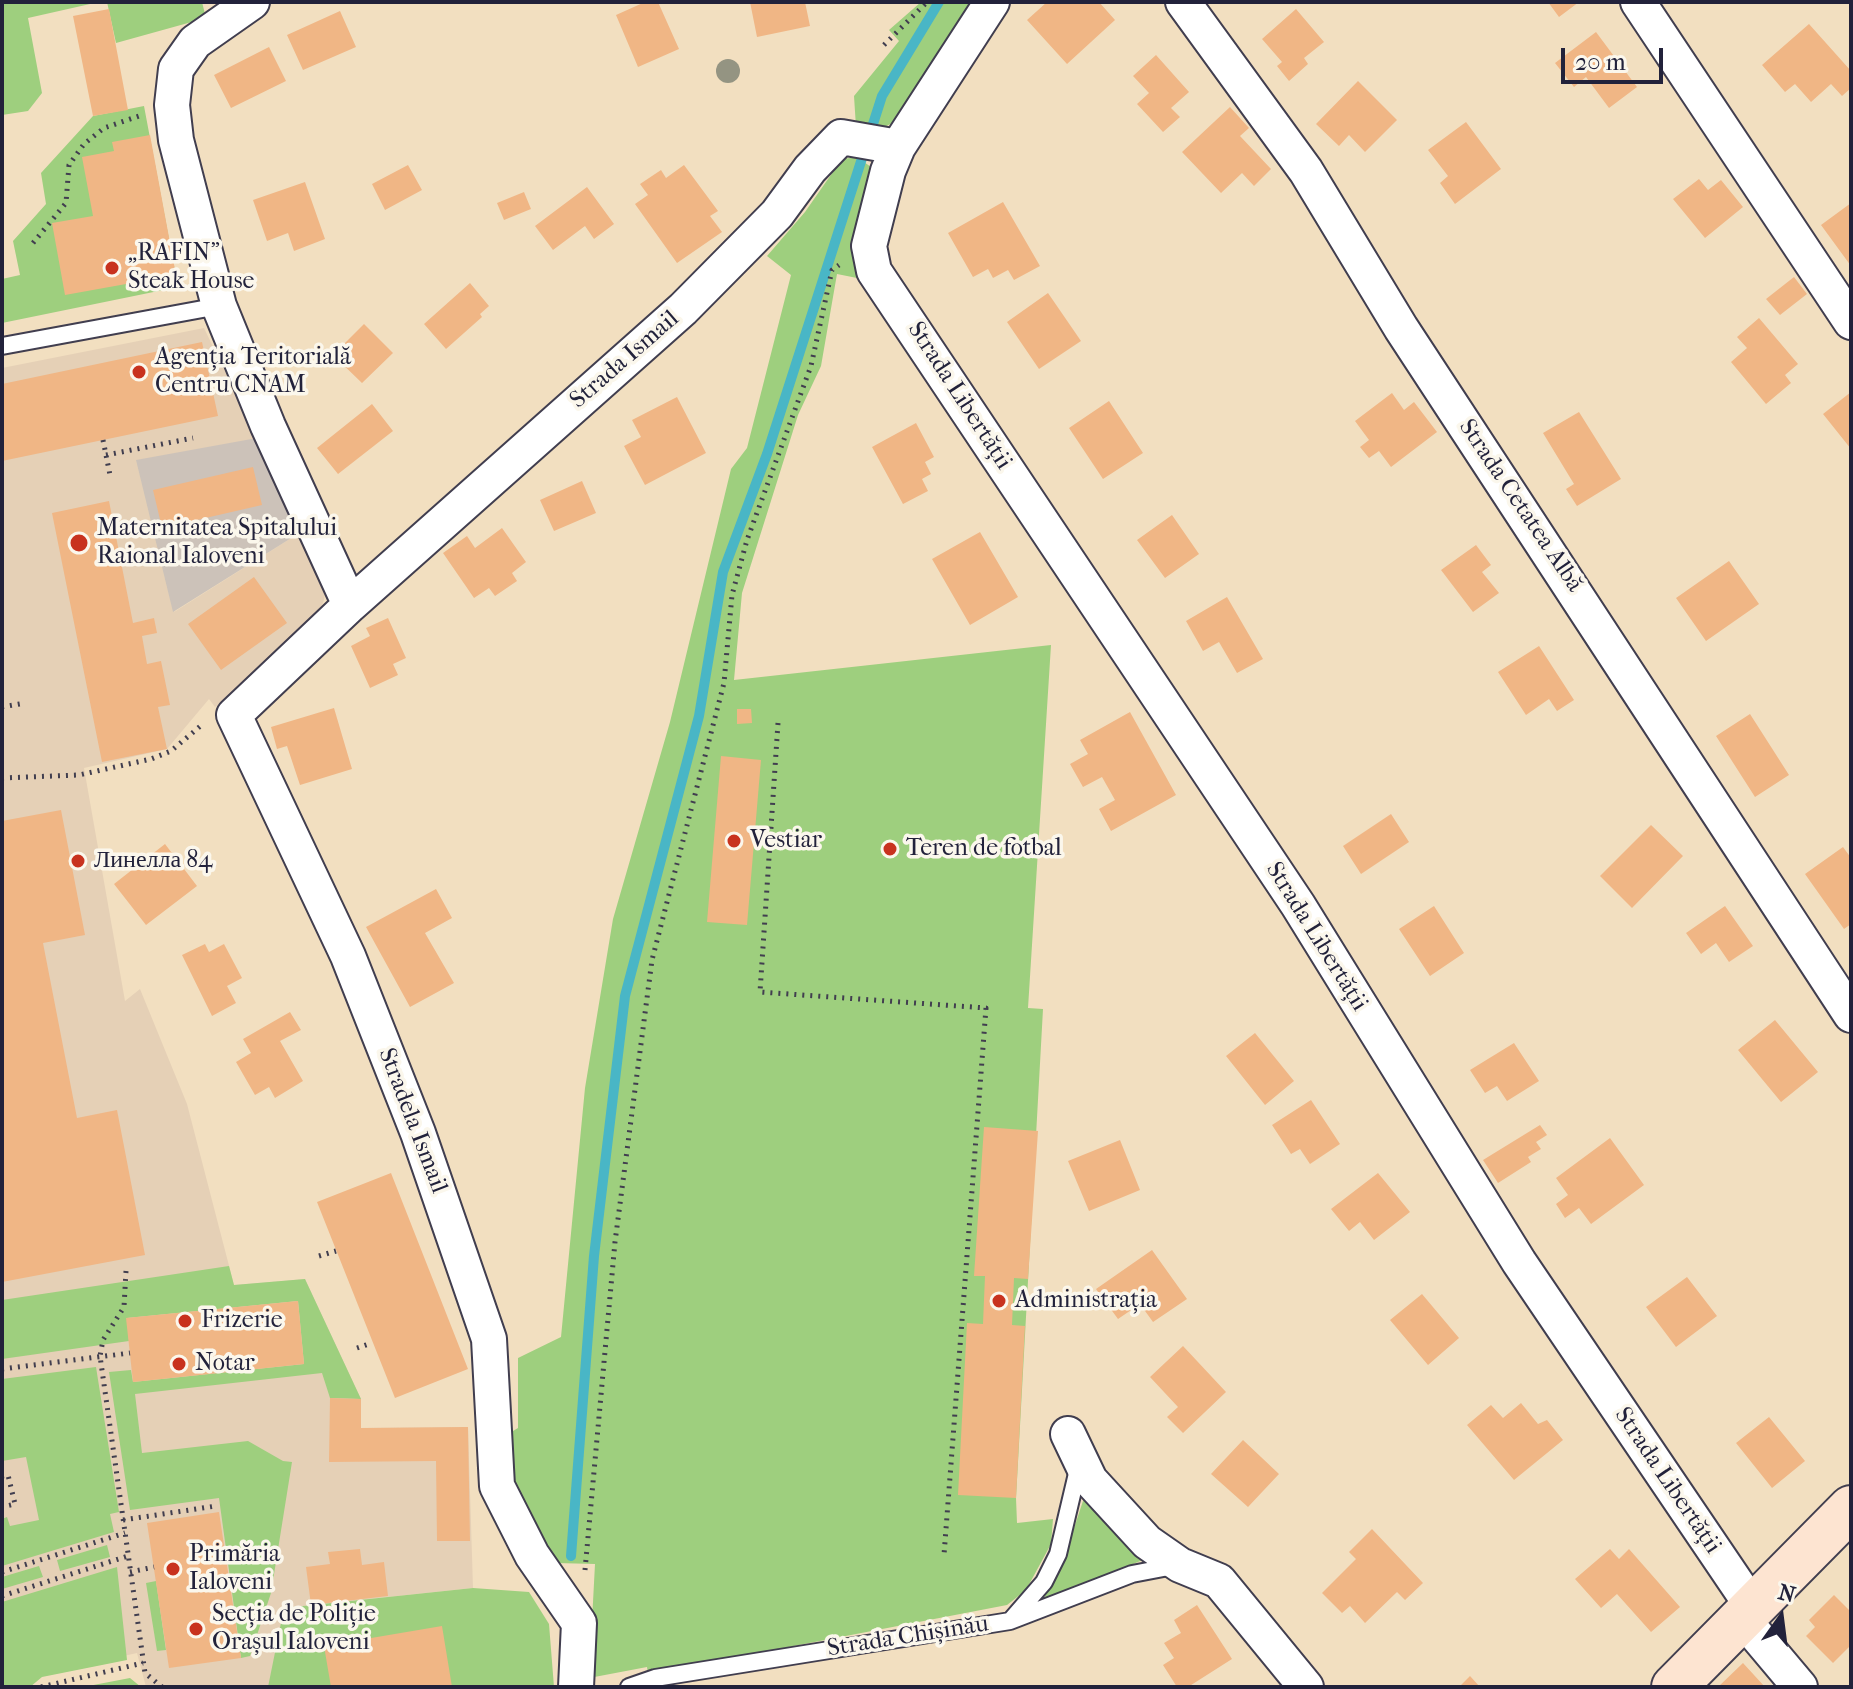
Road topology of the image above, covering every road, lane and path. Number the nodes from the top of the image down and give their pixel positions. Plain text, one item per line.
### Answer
1 (252, 2) edge
2 (927, 2) edge
3 (992, 2) edge
4 (1183, 2) edge
5 (1638, 2) edge
6 (884, 45) dead end
7 (172, 105) junction
8 (898, 147) junction
9 (33, 243) dead end
10 (872, 259) junction
11 (219, 306) junction
12 (1851, 322) edge
13 (2, 346) edge
14 (193, 438) dead end
15 (103, 440) dead end
16 (106, 455) junction
17 (110, 475) dead end
18 (350, 605) junction
19 (25, 703) dead end
20 (2, 707) edge
21 (234, 715) junction
22 (778, 723) dead end
23 (2, 778) edge
24 (1851, 1015) edge
25 (336, 1251) dead end
26 (319, 1256) dead end
27 (126, 1271) dead end
28 (372, 1343) dead end
29 (357, 1348) dead end
30 (130, 1353) dead end
31 (100, 1356) junction
32 (2, 1369) edge
33 (1074, 1447) joint
34 (2, 1476) edge
35 (216, 1506) dead end
36 (2, 1507) edge
37 (1851, 1508) edge
38 (123, 1520) junction
39 (125, 1533) junction
40 (944, 1555) dead end
41 (128, 1556) junction
42 (1180, 1565) junction
43 (154, 1567) dead end
44 (2, 1572) edge
45 (130, 1572) junction
46 (2, 1596) edge
47 (1747, 1612) junction
48 (1010, 1621) junction
49 (579, 1623) junction
50 (143, 1663) junction
51 (41, 1687) edge
52 (162, 1687) edge
53 (576, 1687) edge
54 (629, 1687) edge
55 (1306, 1687) edge
56 (1674, 1687) edge
57 (1800, 1687) edge

1 - 7 street
2 - 6 path
3 - 8 street
4 - 24 street, Strada Cetatea Albă
5 - 12 street
7 - 9 path
7 - 11 street
8 - 10 street
8 - 18 street, Strada Ismail
10 - 47 street, Strada Libertății
10 - 49 path
11 - 13 lane
11 - 18 street
14 - 16 path
15 - 16 path
16 - 17 path
18 - 21 street
19 - 20 path
21 - 23 path
21 - 49 street, Stradela Ismail
22 - 40 path
25 - 26 path
27 - 31 path
28 - 29 path
30 - 31 path
31 - 32 path
31 - 38 path
33 - 42 street
33 - 48 lane
34 - 36 path
35 - 38 path
37 - 47 street
38 - 39 path
39 - 41 path
39 - 44 path
41 - 45 path
41 - 46 path
42 - 48 lane, Strada Chișinău
42 - 55 street
43 - 45 path
45 - 50 path
47 - 56 street
47 - 57 street, Strada Libertății
48 - 54 lane, Strada Chișinău
49 - 53 street
50 - 51 path
50 - 52 path

